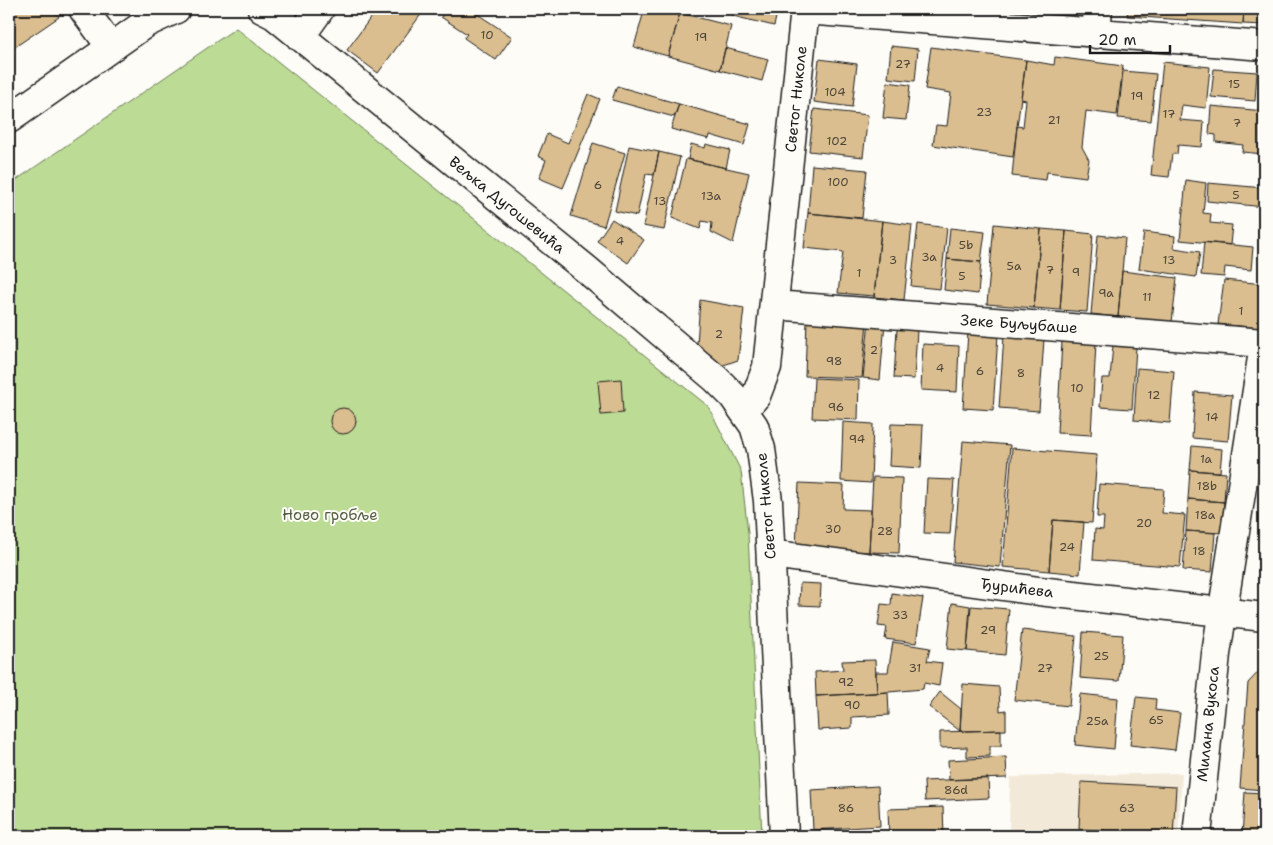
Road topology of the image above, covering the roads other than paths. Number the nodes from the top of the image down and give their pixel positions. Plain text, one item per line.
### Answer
1 (83, 9) edge
2 (176, 9) edge
3 (262, 9) edge
4 (320, 9) edge
5 (805, 9) edge
6 (1097, 21) edge
7 (300, 37) junction
8 (1264, 46) edge
9 (111, 47) junction
10 (9, 119) edge
11 (774, 305) junction
12 (1264, 344) edge
13 (744, 410) junction
14 (771, 554) junction
15 (1222, 612) junction
16 (1264, 617) edge
17 (784, 836) edge
18 (1196, 836) edge

1 - 9 street
2 - 9 street
3 - 7 street, Вељка Дугошевића
4 - 7 street
5 - 6 street
5 - 11 street, Светог Николе
6 - 8 street
7 - 13 street, Вељка Дугошевића
9 - 10 street
11 - 12 street, Зеке Буљубаше
11 - 13 street, Светог Николе
12 - 15 street, Милана Вукоса
13 - 14 street, Светог Николе
14 - 15 street, Ђурићева
14 - 17 street, Светог Николе
15 - 16 street, Ђурићева
15 - 18 street, Милана Вукоса

